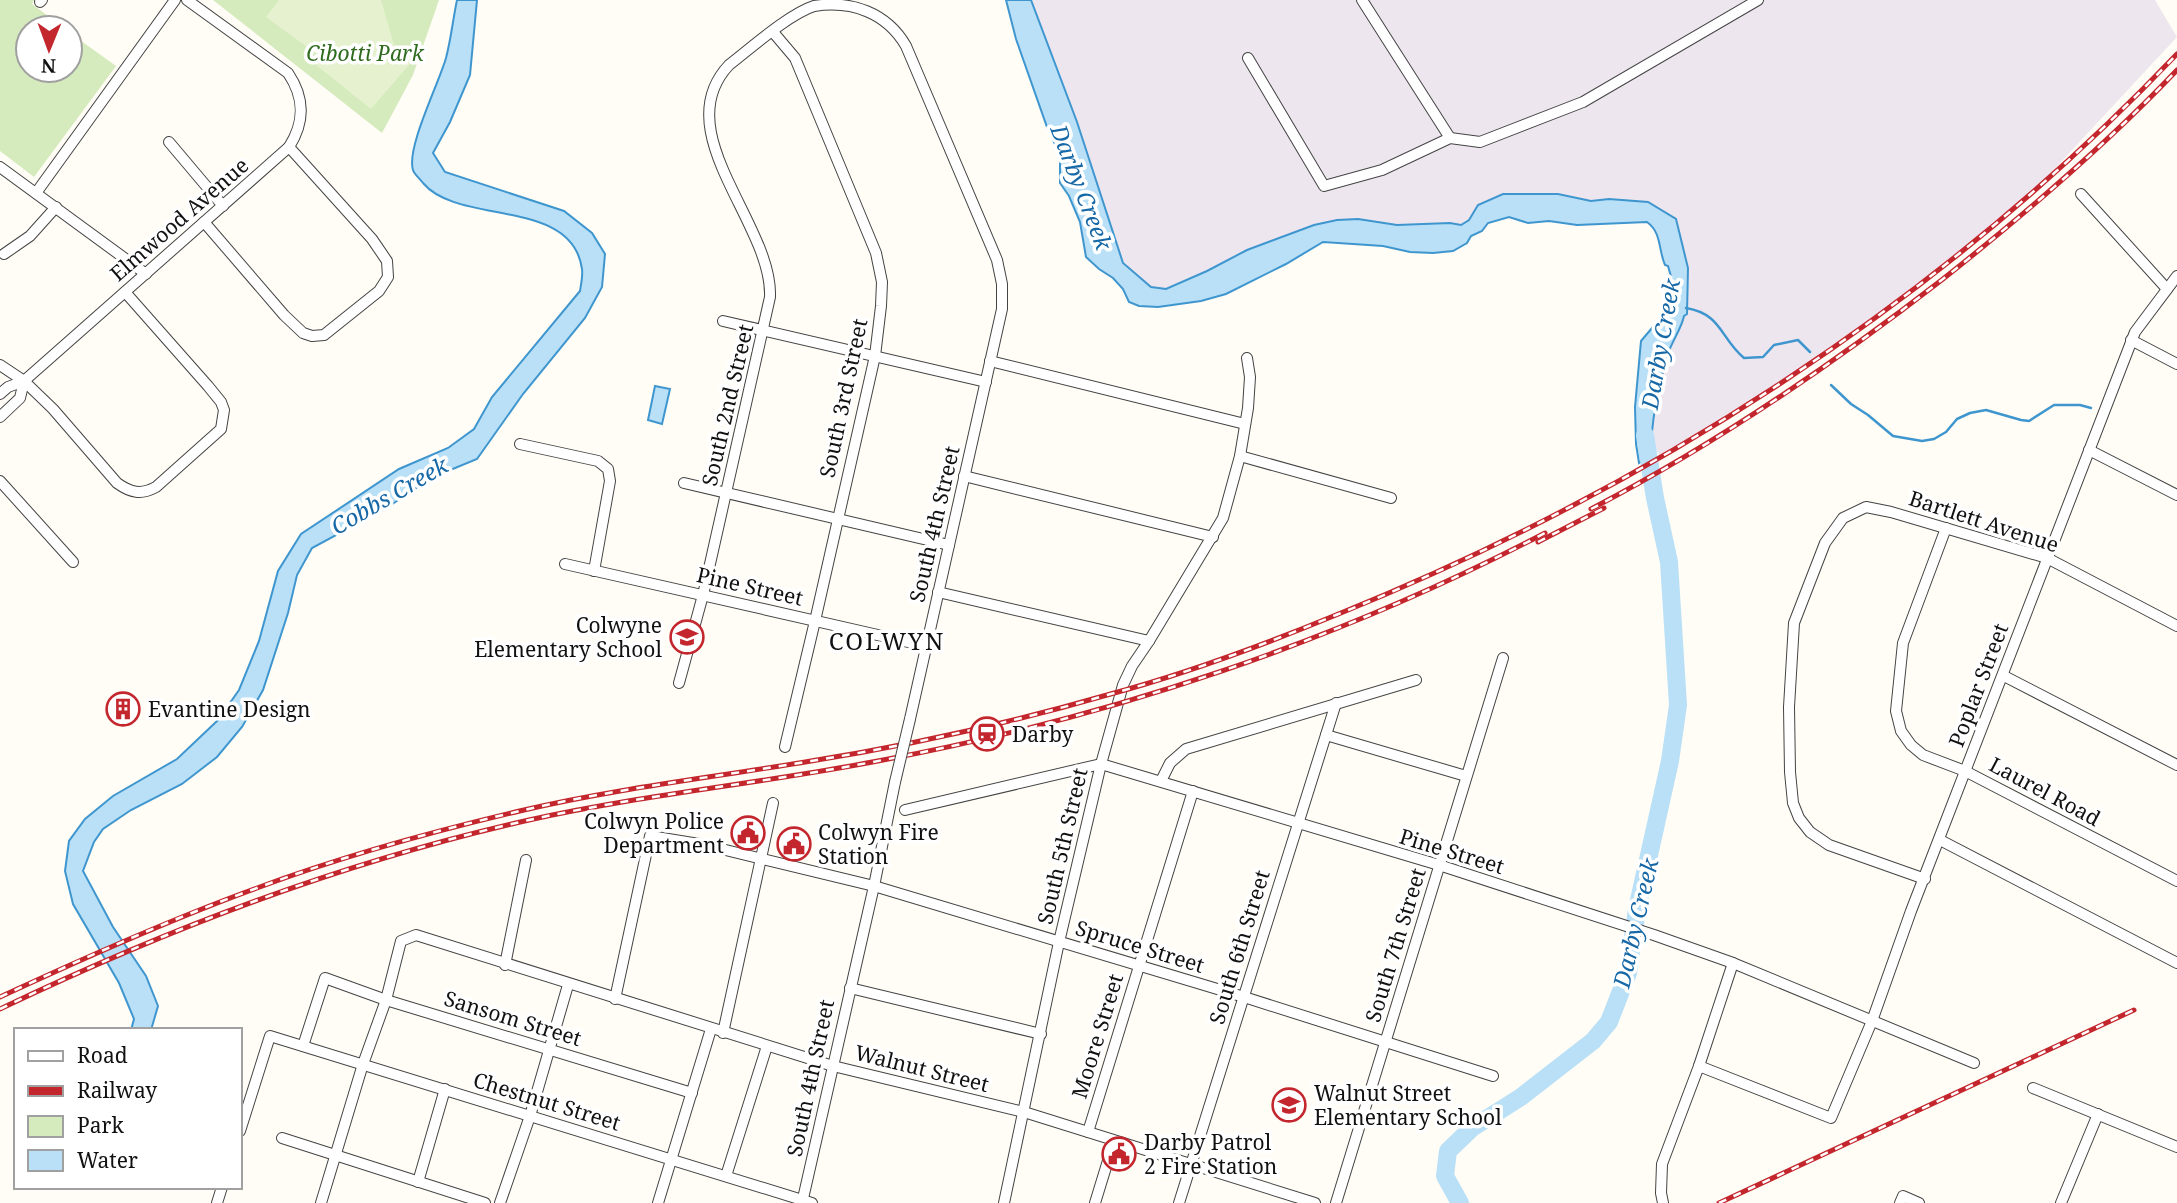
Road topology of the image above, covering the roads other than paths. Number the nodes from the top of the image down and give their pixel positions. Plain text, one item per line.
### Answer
1 (175, 0) edge
2 (187, 0) edge
3 (1362, 0) edge
4 (1758, 0) edge
5 (867, 4) edge
6 (773, 32) junction
7 (1248, 58) dead end
8 (1450, 138) junction
9 (169, 142) dead end
10 (289, 147) junction
11 (0, 167) edge
12 (36, 192) junction
13 (2081, 194) dead end
14 (223, 206) junction
15 (56, 207) junction
16 (204, 222) junction
17 (4, 254) dead end
18 (146, 274) junction
19 (2177, 275) edge
20 (2167, 289) junction
21 (125, 292) junction
22 (723, 321) dead end
23 (764, 330) junction
24 (2132, 340) junction
25 (875, 356) junction
26 (1247, 358) dead end
27 (990, 361) junction
28 (2177, 364) edge
29 (0, 365) edge
30 (24, 381) junction
31 (985, 382) junction
32 (0, 394) edge
33 (0, 416) edge
34 (1245, 425) junction
35 (520, 444) dead end
36 (2089, 450) junction
37 (1240, 456) junction
38 (964, 476) junction
39 (0, 481) edge
40 (684, 483) dead end
41 (726, 493) junction
42 (2177, 495) edge
43 (1391, 498) dead end
44 (837, 519) junction
45 (1946, 528) junction
46 (1213, 537) junction
47 (949, 545) junction
48 (2047, 558) junction
49 (73, 562) dead end
50 (565, 564) dead end
51 (594, 570) junction
52 (938, 592) junction
53 (703, 595) junction
54 (815, 621) junction
55 (2177, 626) edge
56 (1150, 641) junction
57 (926, 646) junction
58 (1503, 658) dead end
59 (2004, 676) junction
60 (1416, 680) dead end
61 (679, 683) dead end
62 (1336, 703) junction
63 (1326, 735) junction
64 (785, 747) dead end
65 (1101, 764) junction
66 (2177, 765) edge
67 (1965, 771) junction
68 (1466, 776) junction
69 (1161, 780) junction
70 (1194, 791) junction
71 (773, 803) dead end
72 (905, 810) dead end
73 (1296, 824) junction
74 (1940, 840) junction
75 (761, 859) junction
76 (526, 860) dead end
77 (1439, 865) junction
78 (1925, 879) junction
79 (2177, 881) edge
80 (874, 886) junction
81 (1059, 942) junction
82 (1733, 963) junction
83 (2177, 963) edge
84 (505, 965) junction
85 (1139, 967) junction
86 (568, 985) junction
87 (850, 988) junction
88 (1244, 997) junction
89 (614, 999) junction
90 (386, 1000) junction
91 (1872, 1021) junction
92 (711, 1029) junction
93 (723, 1033) junction
94 (1041, 1034) junction
95 (1385, 1043) junction
96 (303, 1046) junction
97 (767, 1046) junction
98 (550, 1048) junction
99 (1974, 1063) dead end
100 (363, 1064) junction
101 (833, 1066) junction
102 (1699, 1066) junction
103 (1493, 1076) dead end
104 (2033, 1088) dead end
105 (445, 1090) junction
106 (692, 1093) junction
107 (1024, 1112) junction
108 (2098, 1114) junction
109 (530, 1116) junction
110 (242, 1125) edge
111 (1088, 1132) junction
112 (282, 1138) dead end
113 (1114, 1140) junction
114 (2177, 1147) edge
115 (337, 1156) junction
116 (671, 1160) junction
117 (1191, 1164) junction
118 (726, 1176) junction
119 (418, 1182) junction
120 (1901, 1200) edge
121 (805, 1202) edge
122 (321, 1203) edge
123 (485, 1203) edge
124 (500, 1203) edge
125 (658, 1203) edge
126 (1004, 1203) edge
127 (1096, 1203) edge
128 (1179, 1203) edge
129 (1315, 1203) edge
130 (1336, 1203) edge
131 (1663, 1203) edge
132 (1919, 1203) edge
133 (2061, 1203) edge

1 - 12 street
2 - 10 street, Elmwood Avenue
3 - 8 street
4 - 8 street
5 - 6 street, South 2nd Street
5 - 27 street, South 4th Street
6 - 23 street, South 2nd Street
6 - 25 street, South 3rd Street
7 - 8 street
9 - 14 street
10 - 14 street, Elmwood Avenue
10 - 16 street
11 - 12 street
12 - 15 street
13 - 20 street
14 - 16 street, Elmwood Avenue
15 - 17 street
15 - 18 street
16 - 18 street, Elmwood Avenue
18 - 21 street, Elmwood Avenue
19 - 20 street, Poplar Street
20 - 24 street, Poplar Street
21 - 30 street, Elmwood Avenue
21 - 30 street
22 - 23 street
23 - 25 street
23 - 41 street, South 2nd Street
24 - 28 street
24 - 36 street, Poplar Street
25 - 31 street
25 - 44 street, South 3rd Street
26 - 34 street, South 5th Street
27 - 31 street, South 4th Street
27 - 34 street
29 - 30 street
30 - 32 street, Elmwood Avenue
30 - 33 street, Elmwood Avenue
31 - 38 street, South 4th Street
34 - 37 street, South 5th Street
35 - 51 street
36 - 42 street
36 - 48 street, Poplar Street
37 - 43 street
37 - 46 street, South 5th Street
38 - 46 street
38 - 47 street, South 4th Street
39 - 49 street
40 - 41 street
41 - 44 street
41 - 53 street, South 2nd Street
44 - 47 street
44 - 54 street, South 3rd Street
45 - 48 street, Bartlett Avenue
45 - 67 street, Laurel Road
45 - 78 street, Bartlett Avenue
46 - 56 street, South 5th Street
47 - 52 street, South 4th Street
48 - 55 street, Bartlett Avenue
48 - 59 street, Poplar Street
50 - 51 street, Pine Street
51 - 53 street, Pine Street
52 - 56 street
52 - 57 street, South 4th Street
53 - 54 street, Pine Street
53 - 61 street, South 2nd Street
54 - 57 street, Pine Street
54 - 64 street, South 3rd Street
56 - 65 street, South 5th Street
57 - 80 street, South 4th Street, bridge
58 - 68 street, South 7th Street
59 - 66 street
59 - 67 street, Poplar Street
60 - 62 street
62 - 63 street, South 6th Street
62 - 69 street
63 - 68 street
63 - 73 street, South 6th Street
65 - 69 street, Pine Street
65 - 72 street, Pine Street
65 - 81 street, South 5th Street
67 - 74 street, Poplar Street
67 - 79 street, Laurel Road
68 - 77 street, South 7th Street
69 - 70 street, Pine Street
70 - 73 street, Pine Street
70 - 85 street, Moore Street
71 - 75 street
73 - 77 street, Pine Street
73 - 88 street, South 6th Street
74 - 78 street, Poplar Street
74 - 83 street
75 - 80 street, Spruce Street
75 - 89 street, Spruce Street
75 - 93 street
76 - 84 street
77 - 82 street, Pine Street
77 - 95 street, South 7th Street
78 - 91 street, Poplar Street
80 - 81 street, Spruce Street
80 - 87 street, South 4th Street
81 - 85 street, Spruce Street
81 - 94 street, South 5th Street
82 - 91 street, Pine Street
82 - 102 street
84 - 86 street, Walnut Street
84 - 90 street, Walnut Street
85 - 88 street, Spruce Street
85 - 111 street, Moore Street
86 - 89 street, Walnut Street
86 - 98 street
87 - 94 street
87 - 101 street, South 4th Street
88 - 95 street, Spruce Street
88 - 117 street, South 6th Street
89 - 92 street, Walnut Street
90 - 96 street, Sansom Street
90 - 98 street, Sansom Street
90 - 100 street
91 - 99 street, Pine Street
91 - 102 street, Poplar Street
92 - 93 street, Walnut Street
92 - 106 street
93 - 97 street, Walnut Street
94 - 107 street, South 5th Street
95 - 103 street, Spruce Street
95 - 130 street, South 7th Street
96 - 100 street, Chestnut Street
96 - 110 street, Chestnut Street
97 - 101 street, Walnut Street
97 - 118 street
98 - 106 street, Sansom Street
98 - 109 street
100 - 105 street, Chestnut Street
100 - 115 street
101 - 107 street, Walnut Street
101 - 121 street, South 4th Street
102 - 131 street
104 - 108 street
105 - 109 street, Chestnut Street
105 - 119 street
106 - 116 street
107 - 111 street, Walnut Street
107 - 126 street, South 5th Street
108 - 114 street
108 - 133 street
109 - 116 street, Chestnut Street
109 - 124 street
111 - 113 street, Walnut Street
112 - 115 street
113 - 117 street, Walnut Street
113 - 127 street
115 - 119 street
115 - 122 street
116 - 118 street, Chestnut Street
116 - 125 street
117 - 128 street, South 6th Street
117 - 129 street, Walnut Street
118 - 121 street, Chestnut Street
119 - 123 street
120 - 132 street

